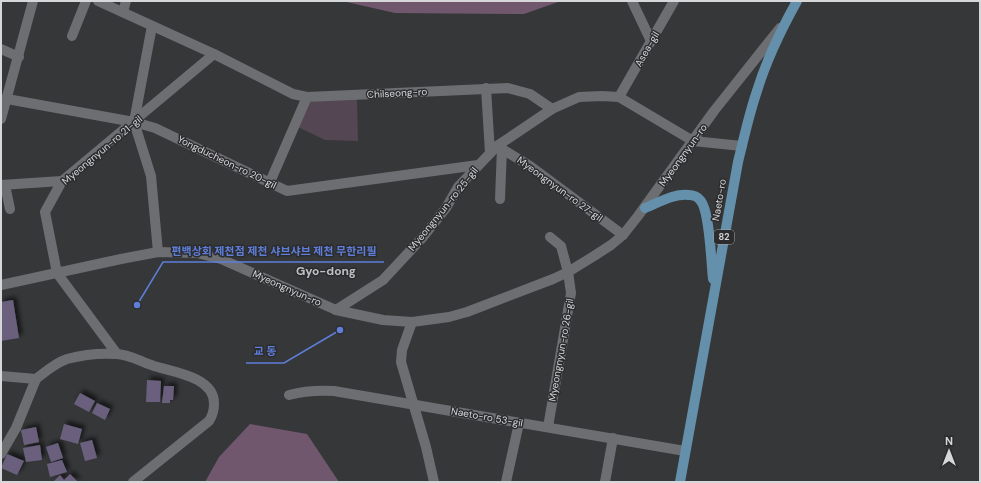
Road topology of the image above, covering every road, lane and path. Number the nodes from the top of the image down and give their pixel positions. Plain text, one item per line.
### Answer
1 (33, 1) edge
2 (86, 1) edge
3 (126, 1) edge
4 (632, 1) edge
5 (674, 1) edge
6 (797, 1) edge
7 (101, 2) edge
8 (123, 12) junction
9 (785, 23) junction
10 (152, 26) junction
11 (72, 36) dead end
12 (651, 41) junction
13 (1, 49) edge
14 (214, 54) junction
15 (19, 57) junction
16 (486, 88) junction
17 (307, 97) junction
18 (618, 97) junction
19 (4, 100) edge
20 (552, 109) junction
21 (1, 119) edge
22 (134, 122) junction
23 (693, 141) junction
24 (742, 146) junction
25 (496, 149) junction
26 (478, 165) junction
27 (62, 181) junction
28 (270, 182) junction
29 (3, 185) edge
30 (500, 200) dead end
31 (645, 208) junction
32 (10, 209) dead end
33 (623, 235) junction
34 (550, 237) dead end
35 (158, 252) junction
36 (568, 272) junction
37 (57, 273) junction
38 (1, 285) edge
39 (714, 292) junction
40 (336, 310) junction
41 (412, 322) junction
42 (117, 354) junction
43 (1, 376) edge
44 (36, 379) junction
45 (289, 395) dead end
46 (414, 405) junction
47 (519, 423) junction
48 (548, 427) junction
49 (613, 438) junction
50 (685, 451) junction
51 (1, 454) edge
52 (133, 482) edge
53 (434, 482) edge
54 (506, 482) edge
55 (605, 482) edge
56 (680, 482) edge

1 - 15 street
2 - 11 street
3 - 8 street
4 - 12 street
5 - 12 street, Asea-gil
6 - 9 main road, Naeto-ro / 82
7 - 8 street, Chilseong-ro
8 - 10 street, Chilseong-ro
9 - 23 street, Myeongnyun-ro
9 - 24 main road, Naeto-ro / 82
10 - 14 street, Chilseong-ro
10 - 22 street
12 - 18 street, Asea-gil
13 - 15 street
14 - 17 street, Chilseong-ro
14 - 22 street, Myeongnyun-ro 21-gil
15 - 19 street
16 - 17 street, Chilseong-ro
16 - 20 street, Chilseong-ro
16 - 25 street
17 - 28 street
18 - 20 street
18 - 23 street
19 - 21 street
19 - 22 street, Yongducheon-ro 20-gil
20 - 25 street, Myeongnyun-ro 25-gil
22 - 27 street, Myeongnyun-ro 21-gil
22 - 28 street, Yongducheon-ro 20-gil
22 - 35 street
23 - 24 street
23 - 31 street, Myeongnyun-ro
24 - 39 main road, Naeto-ro / 82
25 - 26 street, Myeongnyun-ro 25-gil
25 - 30 street
25 - 33 street, Myeongnyun-ro 27-gil
26 - 28 street, Yongducheon-ro 20-gil
26 - 40 street, Myeongnyun-ro 25-gil
27 - 29 street
27 - 37 street, Myeongnyun-ro 21-gil
29 - 32 street
31 - 33 street, Myeongnyun-ro
31 - 39 main road
33 - 36 street, Myeongnyun-ro
34 - 36 street
35 - 37 street, Myeongnyun-ro
35 - 40 street, Myeongnyun-ro
36 - 41 street, Myeongnyun-ro
36 - 48 street, Myeongnyun-ro 26-gil
37 - 38 street, Myeongnyun-ro
37 - 42 street
39 - 50 main road, Naeto-ro / 82
40 - 41 street, Myeongnyun-ro
41 - 46 street
42 - 44 street
42 - 52 street
43 - 44 street
44 - 51 street
45 - 46 street, Naeto-ro 53-gil
46 - 47 street, Naeto-ro 53-gil
46 - 53 street
47 - 48 street, Naeto-ro 53-gil
47 - 54 street
48 - 49 street, Naeto-ro 53-gil
49 - 50 street, Naeto-ro 53-gil
49 - 55 street
50 - 56 main road, Naeto-ro / 82

